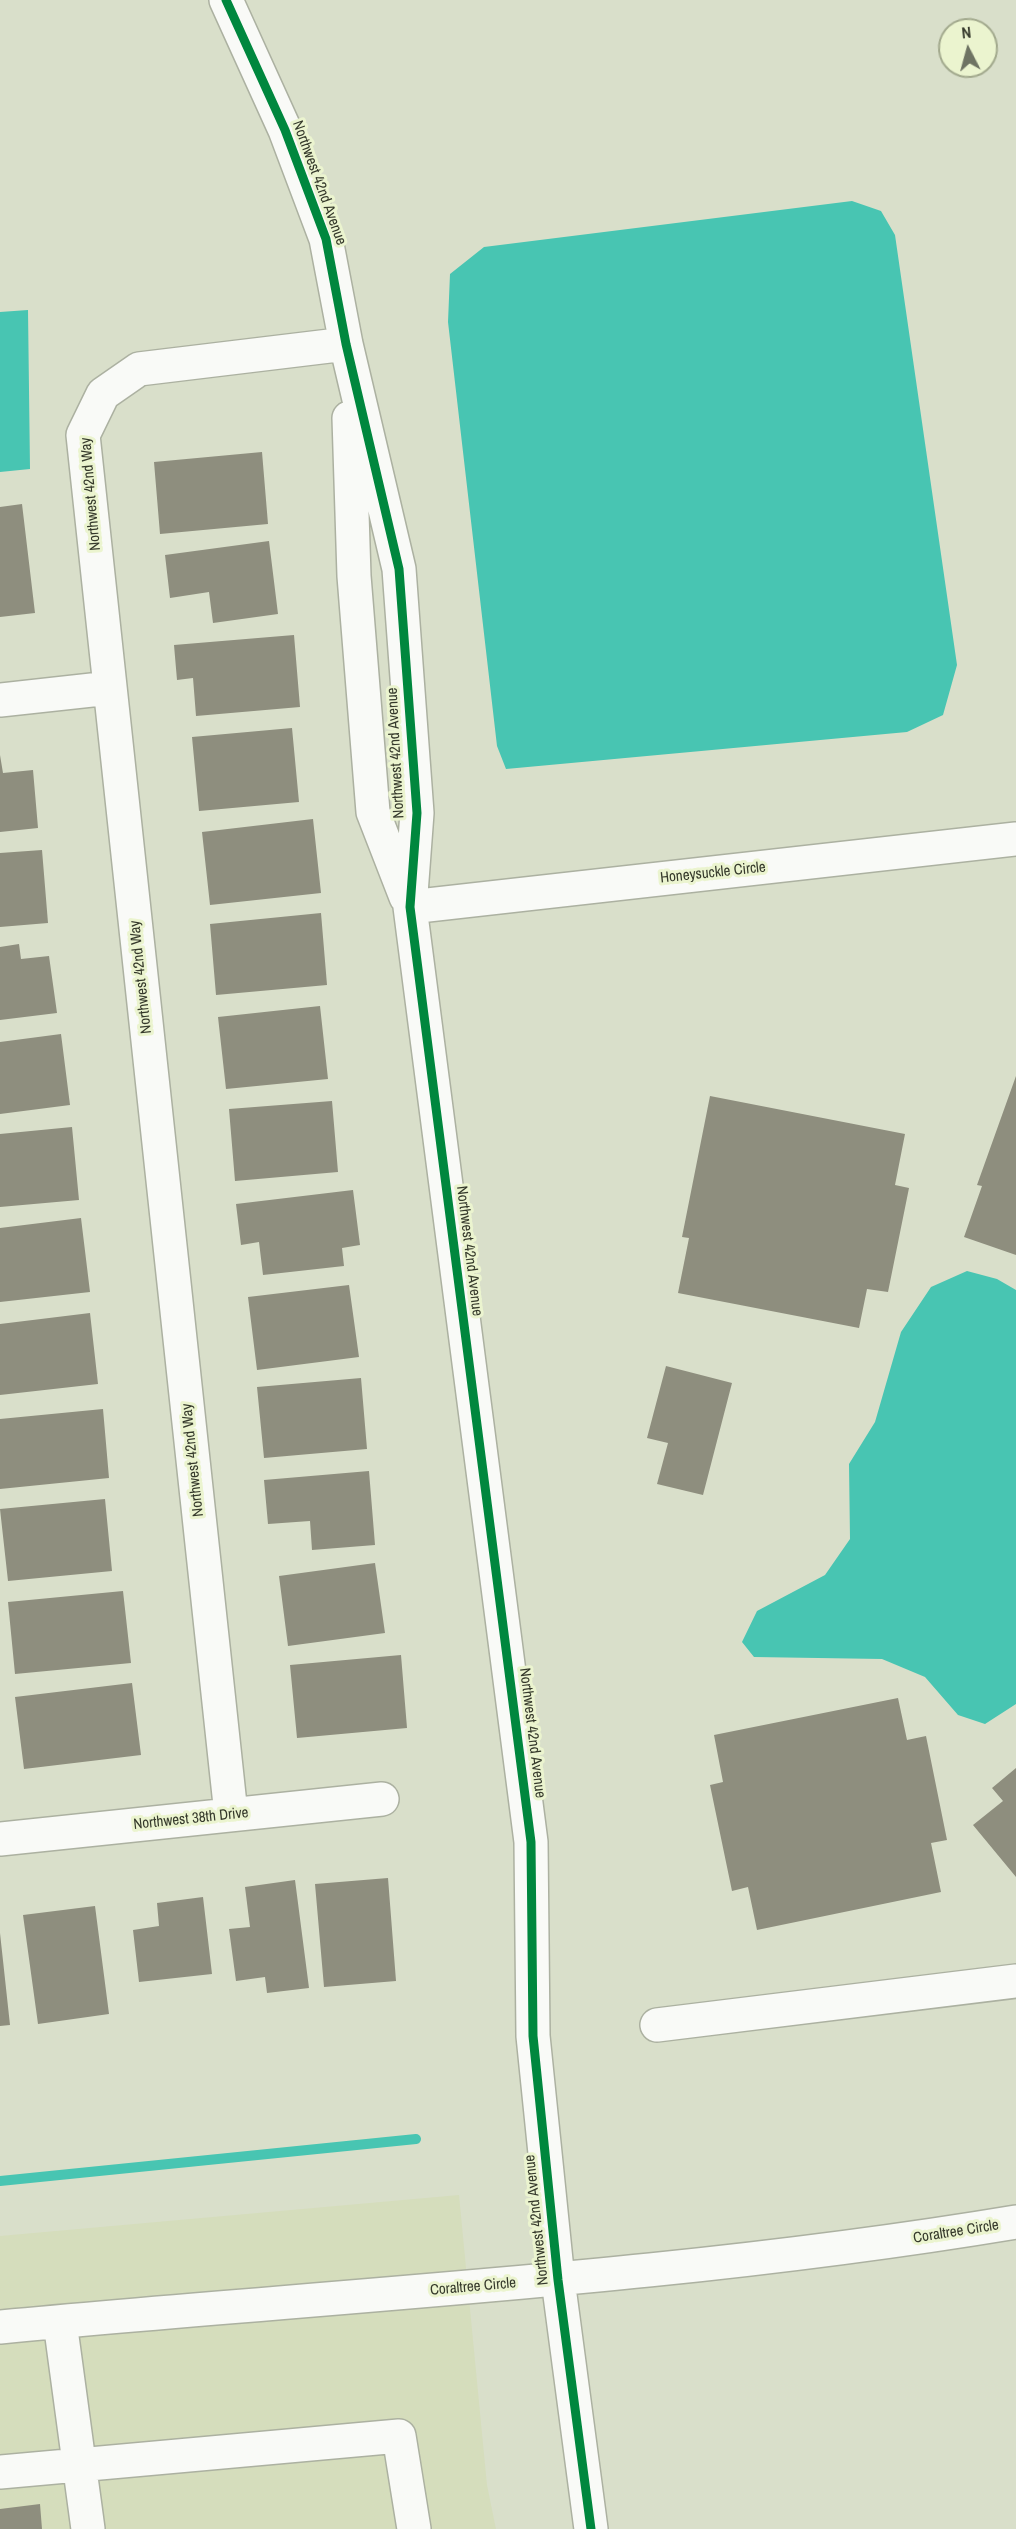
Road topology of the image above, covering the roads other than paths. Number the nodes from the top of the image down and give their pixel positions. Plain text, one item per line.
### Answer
1 (226, 0) edge
2 (346, 344) junction
3 (403, 624) junction
4 (358, 628) junction
5 (110, 688) junction
6 (0, 700) edge
7 (1016, 839) edge
8 (410, 907) junction
9 (382, 1799) dead end
10 (231, 1815) junction
11 (0, 1839) edge
12 (1016, 1981) edge
13 (657, 2025) dead end
14 (1016, 2222) edge
15 (558, 2280) junction
16 (60, 2322) junction
17 (0, 2327) edge
18 (80, 2466) junction
19 (0, 2472) edge
20 (88, 2529) edge
21 (414, 2529) edge
22 (591, 2529) edge

1 - 2 street, Northwest 42nd Avenue
2 - 3 street, Northwest 42nd Avenue
2 - 4 street, Northwest 42nd Avenue
2 - 5 street, Northwest 42nd Way
3 - 4 street
3 - 8 street, Northwest 42nd Avenue
4 - 8 street, Northwest 42nd Avenue
5 - 6 street
5 - 10 street, Northwest 42nd Way
7 - 8 street, Honeysuckle Circle
8 - 15 street, Northwest 42nd Avenue
9 - 10 street, Northwest 38th Drive
10 - 11 street, Northwest 38th Drive
12 - 13 street
14 - 15 street, Coraltree Circle
15 - 16 street, Coraltree Circle
15 - 22 street, Northwest 42nd Avenue
16 - 17 street, Coraltree Circle
16 - 18 street
18 - 19 street
18 - 20 street
18 - 21 street

